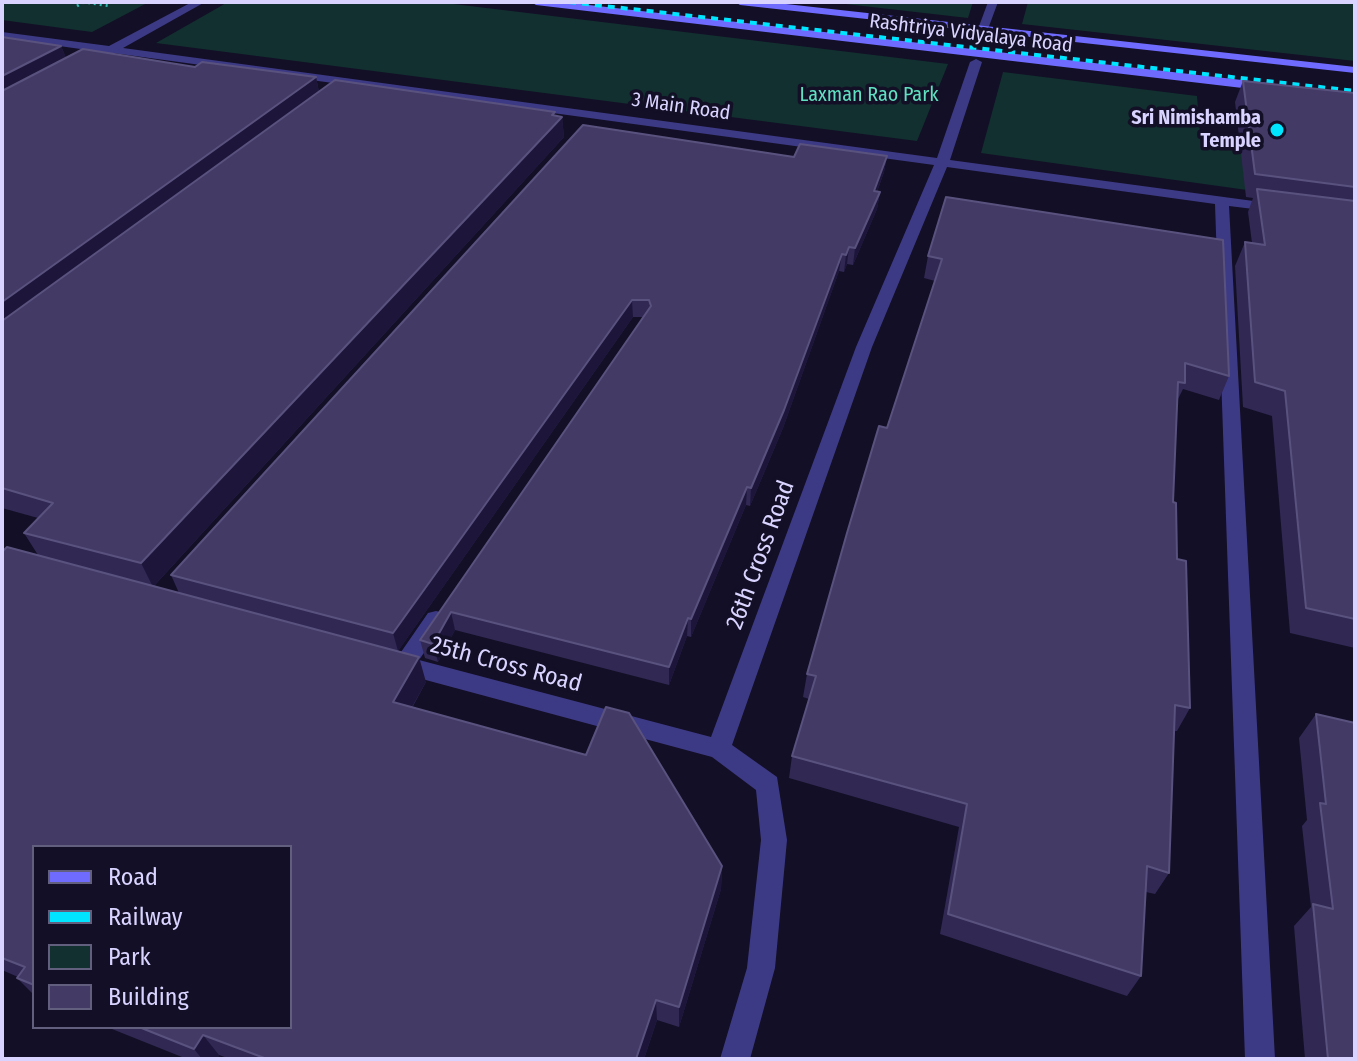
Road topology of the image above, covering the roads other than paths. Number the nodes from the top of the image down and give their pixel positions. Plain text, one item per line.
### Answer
1 (200, 2) edge
2 (536, 2) edge
3 (740, 2) edge
4 (993, 2) edge
5 (983, 29) junction
6 (2, 35) edge
7 (110, 51) junction
8 (96, 58) edge
9 (976, 62) dead end
10 (1355, 70) edge
11 (353, 81) junction
12 (1276, 88) edge
13 (328, 99) edge
14 (942, 163) junction
15 (1222, 200) junction
16 (1296, 210) edge
17 (448, 602) edge
18 (373, 657) edge
19 (404, 665) junction
20 (719, 749) junction
21 (735, 1059) edge
22 (1260, 1059) edge

1 - 7 street
2 - 12 main road, Rashtriya Vidyalaya Road
3 - 5 main road, Rashtriya Vidyalaya Road
4 - 5 street
5 - 10 main road, Rashtriya Vidyalaya Road
6 - 7 street, 3 Main Road
7 - 8 street
7 - 11 street, 3 Main Road
9 - 14 street, 26th Cross Road
11 - 13 street
11 - 14 street, 3 Main Road
14 - 15 street, 3 Main Road
14 - 20 street, 26th Cross Road
15 - 16 street, 3 Main Road
15 - 22 street
17 - 19 street
18 - 19 street, 25th Cross Road
19 - 20 street, 25th Cross Road
20 - 21 street

